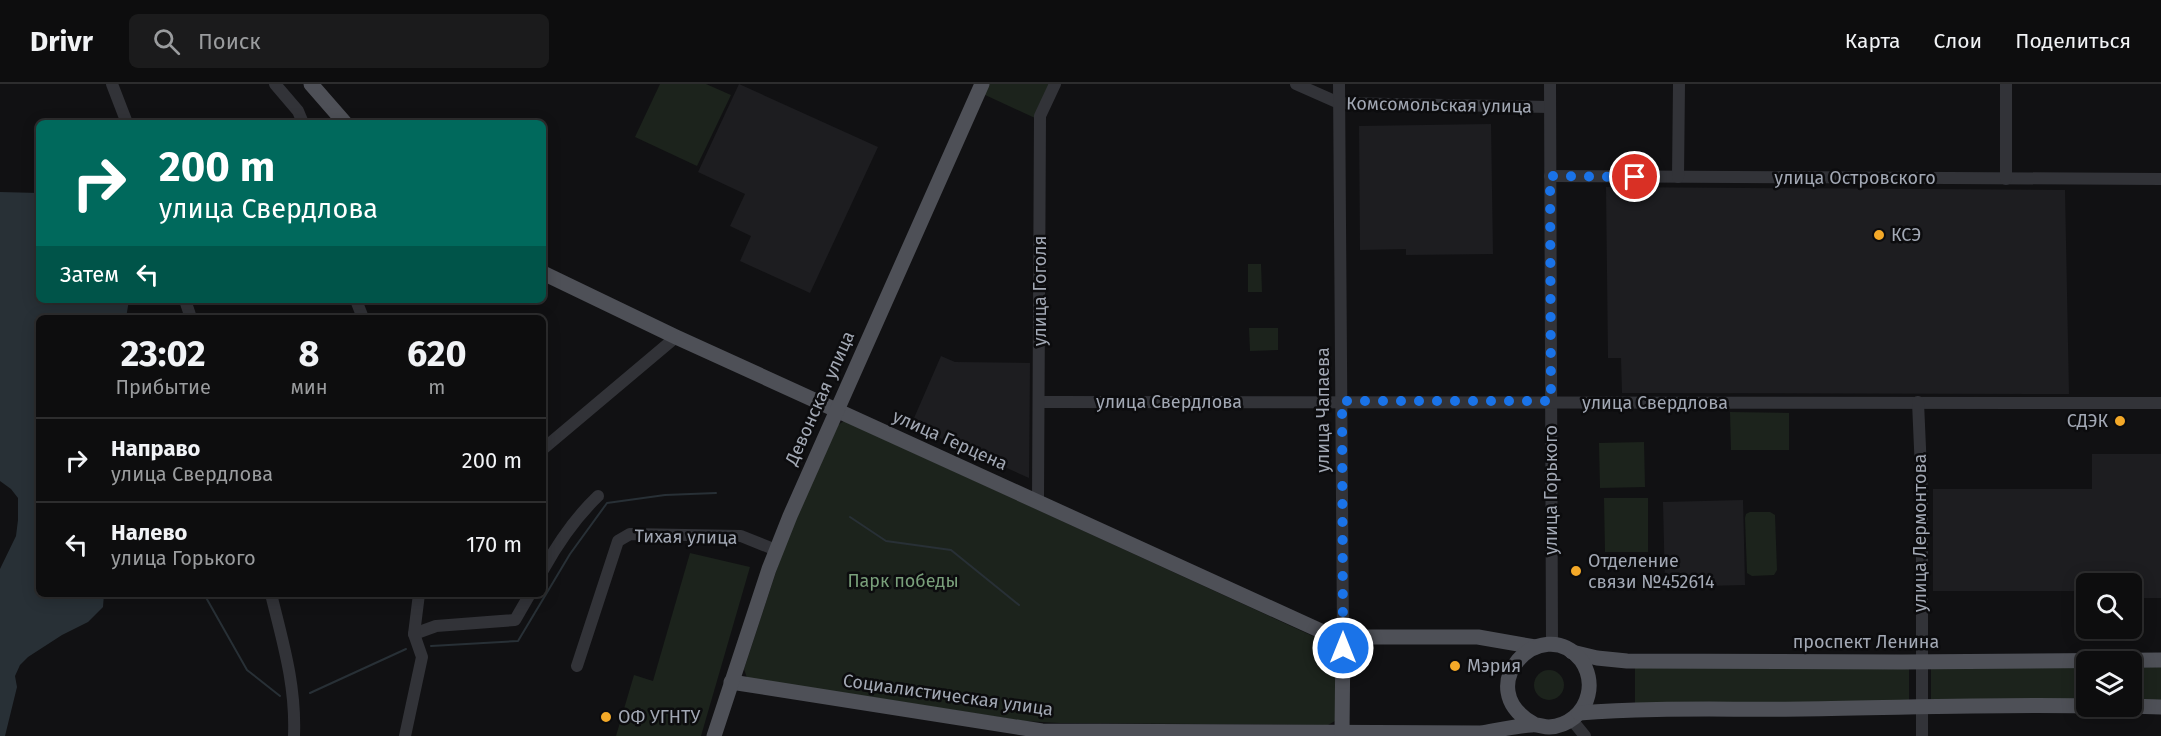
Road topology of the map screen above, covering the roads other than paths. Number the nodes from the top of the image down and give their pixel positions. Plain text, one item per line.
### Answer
1 (112, 84) edge
2 (275, 84) edge
3 (311, 84) edge
4 (982, 84) edge
5 (1054, 84) edge
6 (1296, 84) edge
7 (1339, 84) edge
8 (1550, 84) edge
9 (1679, 84) edge
10 (2006, 84) edge
11 (1339, 103) junction
12 (1550, 107) junction
13 (126, 120) edge
14 (302, 120) edge
15 (342, 120) edge
16 (1550, 176) junction
17 (1678, 177) junction
18 (2006, 179) junction
19 (2161, 179) edge
20 (546, 274) edge
21 (676, 337) junction
22 (1342, 401) junction
23 (1551, 401) junction
24 (1040, 402) junction
25 (1918, 402) junction
26 (2161, 402) edge
27 (836, 410) junction
28 (546, 446) edge
29 (598, 496) dead end
30 (1038, 501) junction
31 (776, 550) junction
32 (546, 565) edge
33 (272, 597) edge
34 (419, 597) edge
35 (528, 597) edge
36 (414, 634) junction
37 (1343, 637) junction
38 (1552, 645) junction
39 (1535, 647) junction
40 (1572, 652) junction
41 (2161, 660) edge
42 (1921, 662) junction
43 (577, 666) dead end
44 (731, 682) junction
45 (1922, 705) junction
46 (2076, 706) edge
47 (2142, 706) edge
48 (2161, 707) edge
49 (1576, 716) junction
50 (1534, 724) junction
51 (1042, 733) edge
52 (1342, 734) edge
53 (294, 736) edge
54 (405, 736) edge
55 (714, 736) edge
56 (1586, 736) edge
57 (1922, 736) edge

1 - 13 street
2 - 14 street
3 - 15 main road
4 - 27 main road, Девонская улица
5 - 24 street, улица Гоголя
6 - 11 street, Комсомольская улица
7 - 11 street, улица Чапаева
8 - 12 street, улица Горького
9 - 17 street
10 - 18 street
11 - 12 street, Комсомольская улица
11 - 22 street, улица Чапаева
12 - 16 street, улица Горького
16 - 17 street, улица Островского
16 - 23 street, улица Горького
17 - 18 street, улица Островского
18 - 19 street, улица Островского
20 - 21 main road, улица Герцена
21 - 27 main road, улица Герцена
21 - 28 street
22 - 23 street, улица Свердлова
22 - 24 street, улица Свердлова
22 - 37 street, улица Чапаева
23 - 25 street, улица Свердлова
23 - 38 street, улица Горького
24 - 30 street, улица Гоголя
25 - 26 street, улица Свердлова
25 - 42 street, улица Лермонтова
27 - 30 main road, улица Герцена
27 - 31 main road, Девонская улица
29 - 32 street
30 - 37 main road, улица Герцена
31 - 43 street, Тихая улица
31 - 44 main road, Девонская улица
33 - 53 street
34 - 36 street
35 - 36 street
36 - 54 street
37 - 39 main road
37 - 52 main road, улица Чапаева
38 - 39 main road
38 - 40 main road
39 - 50 main road
40 - 42 main road, проспект Ленина
40 - 49 main road
41 - 42 main road, проспект Ленина
42 - 45 street, улица Лермонтова
44 - 51 main road, Социалистическая улица
44 - 55 main road, Девонская улица
45 - 46 main road
45 - 49 main road
45 - 57 street, улица Лермонтова
47 - 48 main road
49 - 50 main road
49 - 56 street
50 - 52 main road
51 - 52 main road, Социалистическая улица

